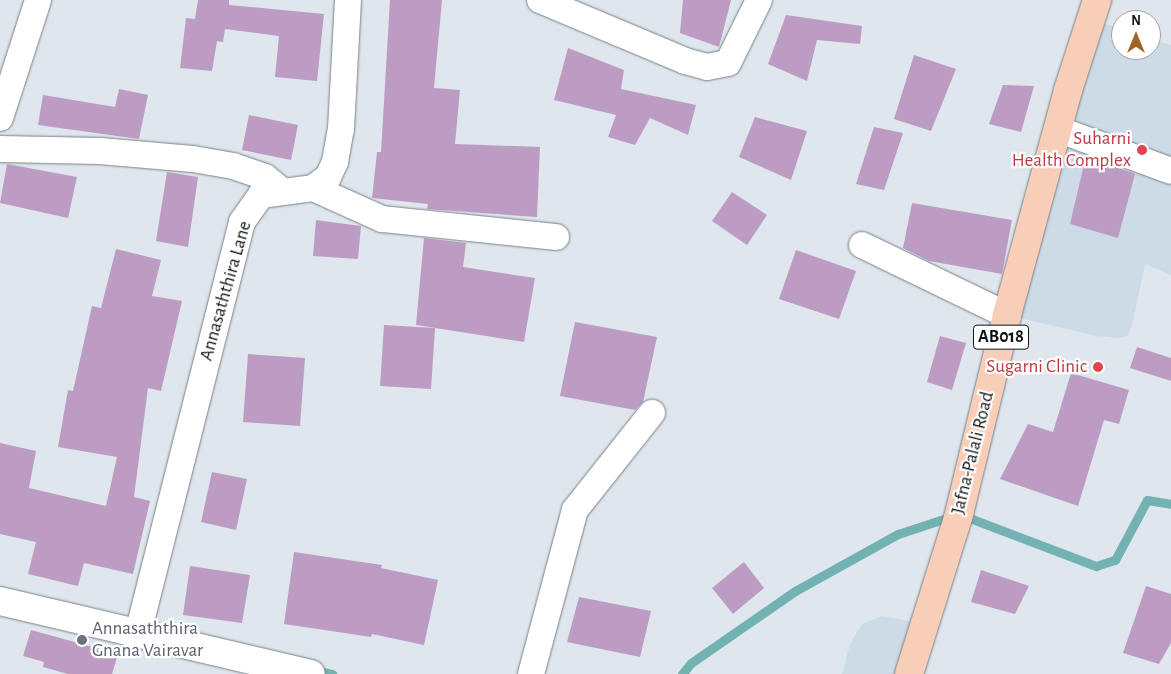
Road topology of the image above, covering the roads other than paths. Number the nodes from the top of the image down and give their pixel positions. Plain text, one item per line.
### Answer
1 (38, 0) edge
2 (348, 0) edge
3 (540, 0) edge
4 (759, 0) edge
5 (1097, 0) edge
6 (0, 118) edge
7 (1057, 129) junction
8 (0, 149) edge
9 (1171, 171) edge
10 (313, 188) junction
11 (282, 191) junction
12 (556, 237) dead end
13 (862, 245) dead end
14 (1007, 315) junction
15 (652, 412) dead end
16 (0, 601) edge
17 (138, 633) junction
18 (311, 674) edge
19 (531, 674) edge
20 (909, 674) edge

1 - 6 street
2 - 10 street
3 - 4 street
5 - 7 main road, Jafna-Palali Road / AB018
7 - 9 street
7 - 14 main road, Jafna-Palali Road / AB018
8 - 11 street
10 - 11 street, Annasaththira Lane
10 - 12 street
11 - 17 street, Annasaththira Lane
13 - 14 street
14 - 20 main road, Jafna-Palali Road / AB018
15 - 19 street
16 - 17 street
17 - 18 street

